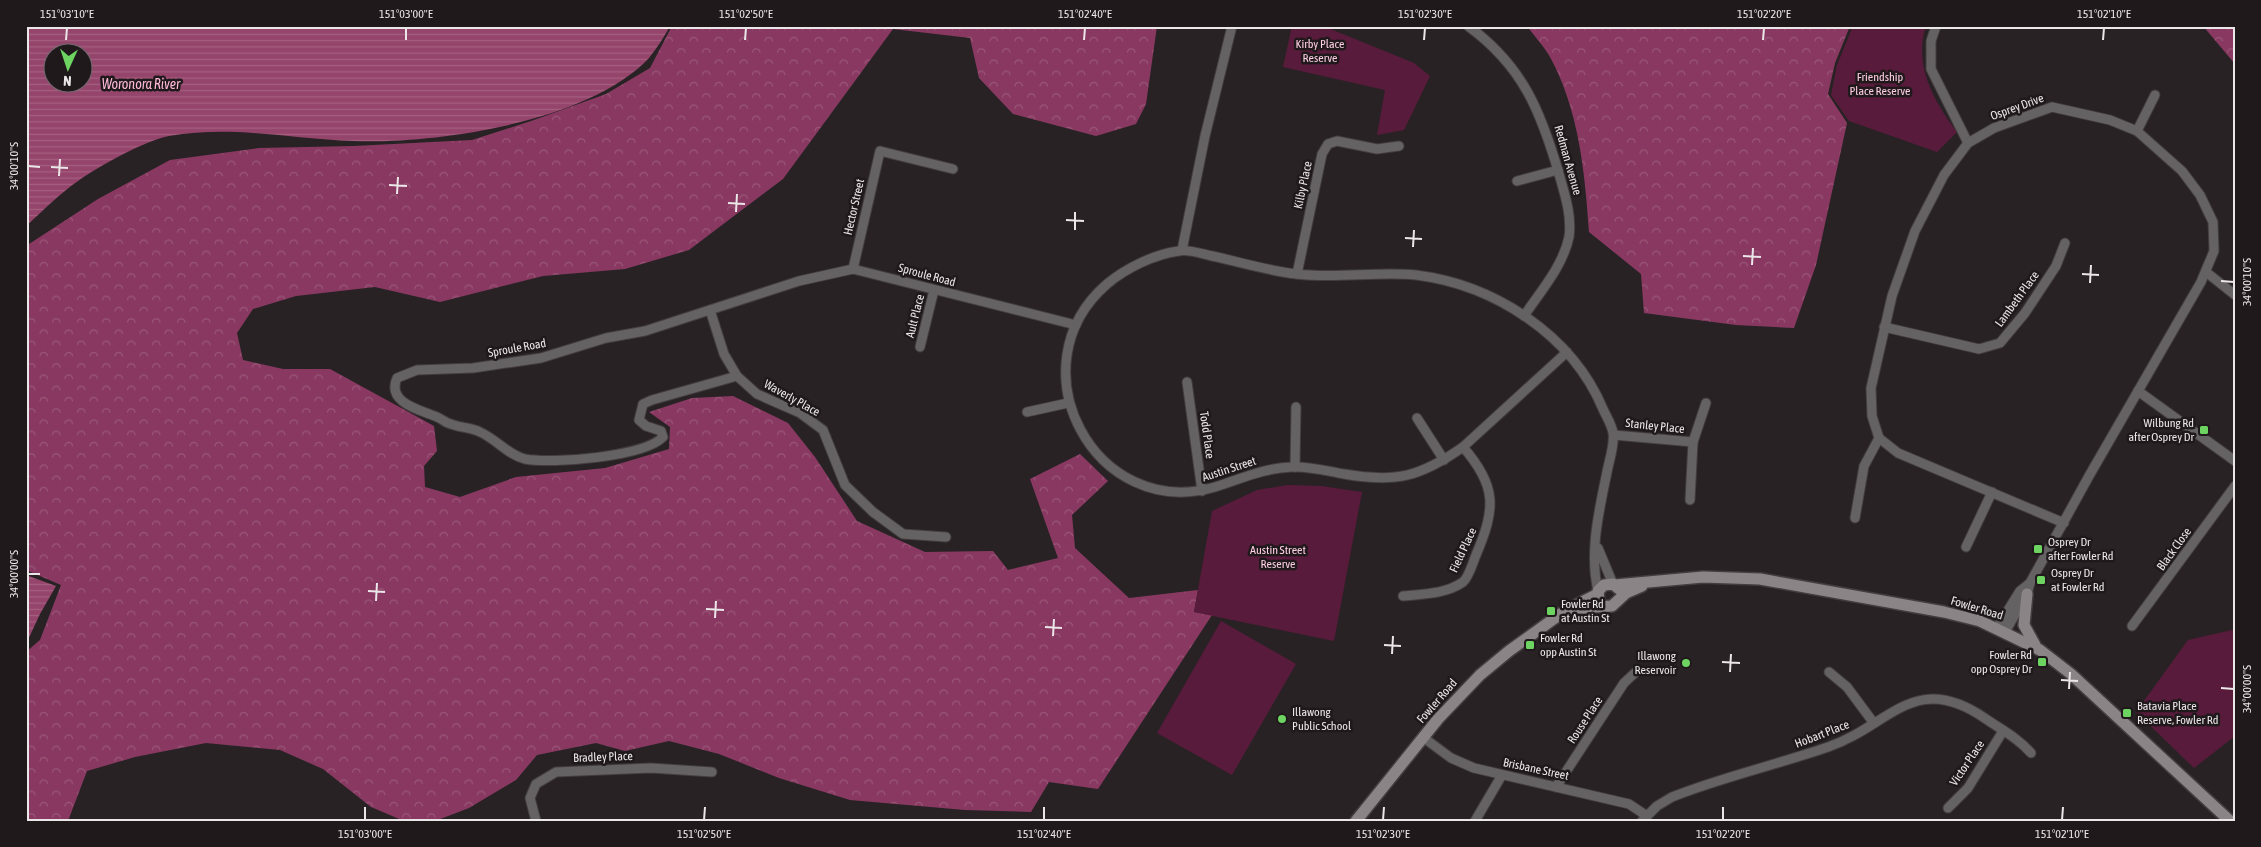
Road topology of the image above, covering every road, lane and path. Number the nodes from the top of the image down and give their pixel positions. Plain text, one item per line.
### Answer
1 (1232, 26) edge
2 (1468, 26) edge
3 (1936, 26) edge
4 (2155, 95) dead end
5 (2137, 131) junction
6 (1968, 143) junction
7 (1399, 146) dead end
8 (952, 169) dead end
9 (1558, 170) junction
10 (1517, 182) dead end
11 (2065, 243) dead end
12 (1182, 250) junction
13 (853, 269) junction
14 (2206, 272) junction
15 (1297, 274) junction
16 (934, 290) junction
17 (2235, 295) edge
18 (710, 310) junction
19 (1524, 316) junction
20 (1076, 325) junction
21 (1884, 328) junction
22 (920, 347) dead end
23 (1567, 352) junction
24 (737, 376) junction
25 (1186, 382) dead end
26 (2138, 391) junction
27 (1068, 403) junction
28 (1706, 403) dead end
29 (1296, 407) dead end
30 (1027, 412) dead end
31 (1417, 418) dead end
32 (1614, 434) junction
33 (1879, 438) junction
34 (1694, 442) junction
35 (1463, 446) junction
36 (1444, 460) junction
37 (2235, 461) edge
38 (1295, 467) junction
39 (2235, 486) edge
40 (1202, 491) junction
41 (1992, 492) junction
42 (1690, 500) dead end
43 (1855, 518) dead end
44 (2064, 523) junction
45 (946, 537) dead end
46 (1597, 543) junction
47 (1966, 547) dead end
48 (1648, 583) junction
49 (1614, 584) junction
50 (2028, 588) junction
51 (1598, 592) junction
52 (1404, 596) dead end
53 (1619, 600) junction
54 (1607, 606) junction
55 (1556, 619) junction
56 (2132, 626) dead end
57 (2001, 630) junction
58 (2040, 650) junction
59 (1638, 670) dead end
60 (1829, 672) dead end
61 (1873, 722) junction
62 (2003, 731) junction
63 (1424, 738) junction
64 (2031, 753) dead end
65 (712, 772) dead end
66 (1502, 775) junction
67 (1556, 787) junction
68 (1948, 808) dead end
69 (1644, 818) edge
70 (536, 821) edge
71 (1356, 821) edge
72 (1475, 821) edge
73 (2230, 821) edge

1 - 12 street
2 - 9 street, Redman Avenue
3 - 6 street
4 - 5 street
5 - 6 street, Osprey Drive
5 - 14 street, Osprey Drive
6 - 21 street, Osprey Drive
7 - 15 street, Kilby Place
8 - 13 street, Hector Street
9 - 10 street
9 - 19 street, Redman Avenue
11 - 21 street, Lambeth Place
12 - 15 street, Austin Street
12 - 20 street, Austin Street
13 - 16 street, Sproule Road
13 - 18 street, Sproule Road
14 - 17 street
14 - 26 street, Osprey Drive
15 - 19 street, Austin Street
16 - 20 street, Sproule Road
16 - 22 street, Ault Place
18 - 24 street, Waverly Place
18 - 24 street, Sproule Road
19 - 23 street, Austin Street
20 - 27 street, Austin Street
21 - 33 street, Osprey Drive
23 - 32 street, Austin Street
23 - 35 street, Austin Street
24 - 45 street, Waverly Place
25 - 40 street, Todd Place
26 - 37 street
26 - 44 street, Osprey Drive
27 - 30 street
27 - 40 street, Austin Street
28 - 34 street, Stanley Place
29 - 38 street
31 - 36 street
32 - 34 street, Stanley Place
32 - 46 street
33 - 41 street
33 - 43 street
34 - 42 street, Stanley Place
35 - 36 street, Austin Street
35 - 52 street, Field Place
36 - 38 street, Austin Street
38 - 40 street, Austin Street
39 - 56 street, Black Close
41 - 44 street
41 - 47 street
44 - 50 street, Osprey Drive
46 - 49 street
46 - 51 street
48 - 49 street, Fowler Road
48 - 53 street, Fowler Road
48 - 57 street, Fowler Road
49 - 51 street
49 - 53 street
50 - 57 street, Osprey Drive
50 - 58 street
51 - 54 street
51 - 55 street, Fowler Road
53 - 54 street
54 - 55 street, Fowler Road
55 - 63 street, Fowler Road
57 - 58 street, Fowler Road
58 - 73 street, Fowler Road
59 - 67 street, Rouse Place
60 - 61 street
61 - 62 street, Hobart Place
61 - 69 street, Hobart Place
62 - 64 street, Hobart Place
62 - 68 street, Victor Place
63 - 66 street, Brisbane Street
63 - 71 street, Fowler Road
65 - 70 street, Bradley Place
66 - 67 street, Brisbane Street
66 - 72 street
67 - 69 street, Brisbane Street

